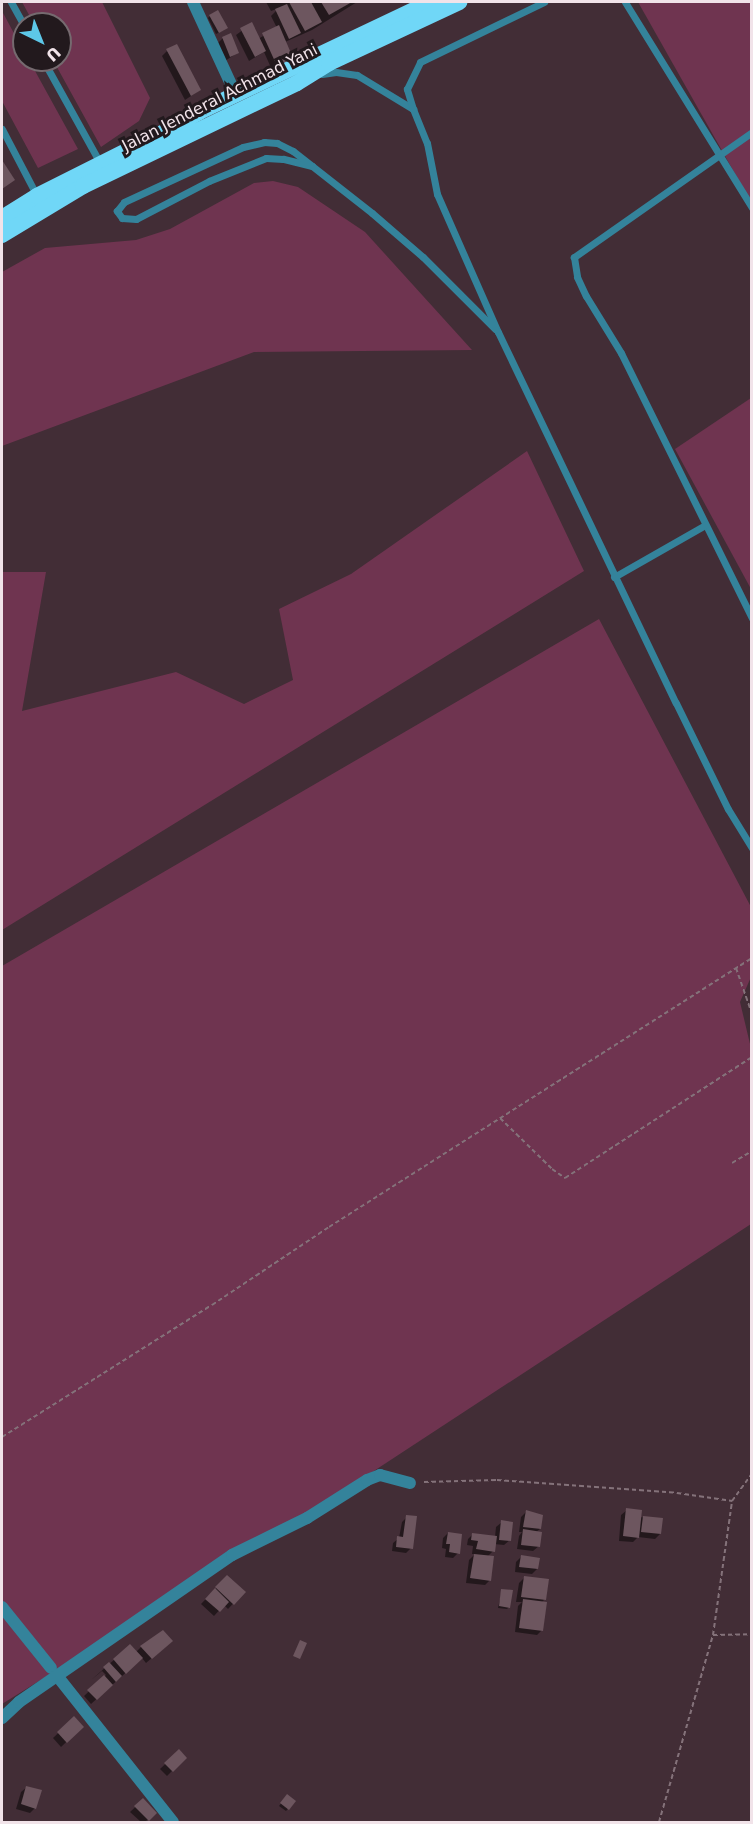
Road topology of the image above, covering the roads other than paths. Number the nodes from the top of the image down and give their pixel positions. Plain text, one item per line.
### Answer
1 (193, 2) edge
2 (430, 2) edge
3 (459, 2) edge
4 (544, 2) edge
5 (625, 2) edge
6 (50, 72) edge
7 (297, 83) junction
8 (236, 95) junction
9 (413, 109) junction
10 (2, 129) edge
11 (752, 132) edge
12 (719, 153) junction
13 (100, 163) junction
14 (312, 166) junction
15 (37, 196) junction
16 (752, 208) edge
17 (2, 218) edge
18 (2, 235) edge
19 (498, 332) junction
20 (705, 525) junction
21 (614, 577) junction
22 (752, 618) edge
23 (752, 848) edge
24 (410, 1483) road end
25 (2, 1607) edge
26 (54, 1672) junction
27 (2, 1718) edge
28 (166, 1820) edge

1 - 8 street
2 - 8 highway, Jalan Jenderal Achmad Yani
3 - 7 highway, Jalan Jenderal Achmad Yani
4 - 9 lane
5 - 12 lane
6 - 13 lane
7 - 9 lane
7 - 18 highway, Jalan Jenderal Achmad Yani
8 - 13 highway, Jalan Jenderal Achmad Yani
9 - 19 lane
10 - 15 lane
11 - 12 lane
12 - 16 lane
12 - 20 lane
13 - 15 highway, Jalan Jenderal Achmad Yani
14 - 14 lane
14 - 19 lane
15 - 17 highway, Jalan Jenderal Achmad Yani
19 - 21 lane
20 - 21 lane
20 - 22 lane
21 - 23 lane
24 - 26 street
25 - 26 street
26 - 27 street
26 - 28 street

